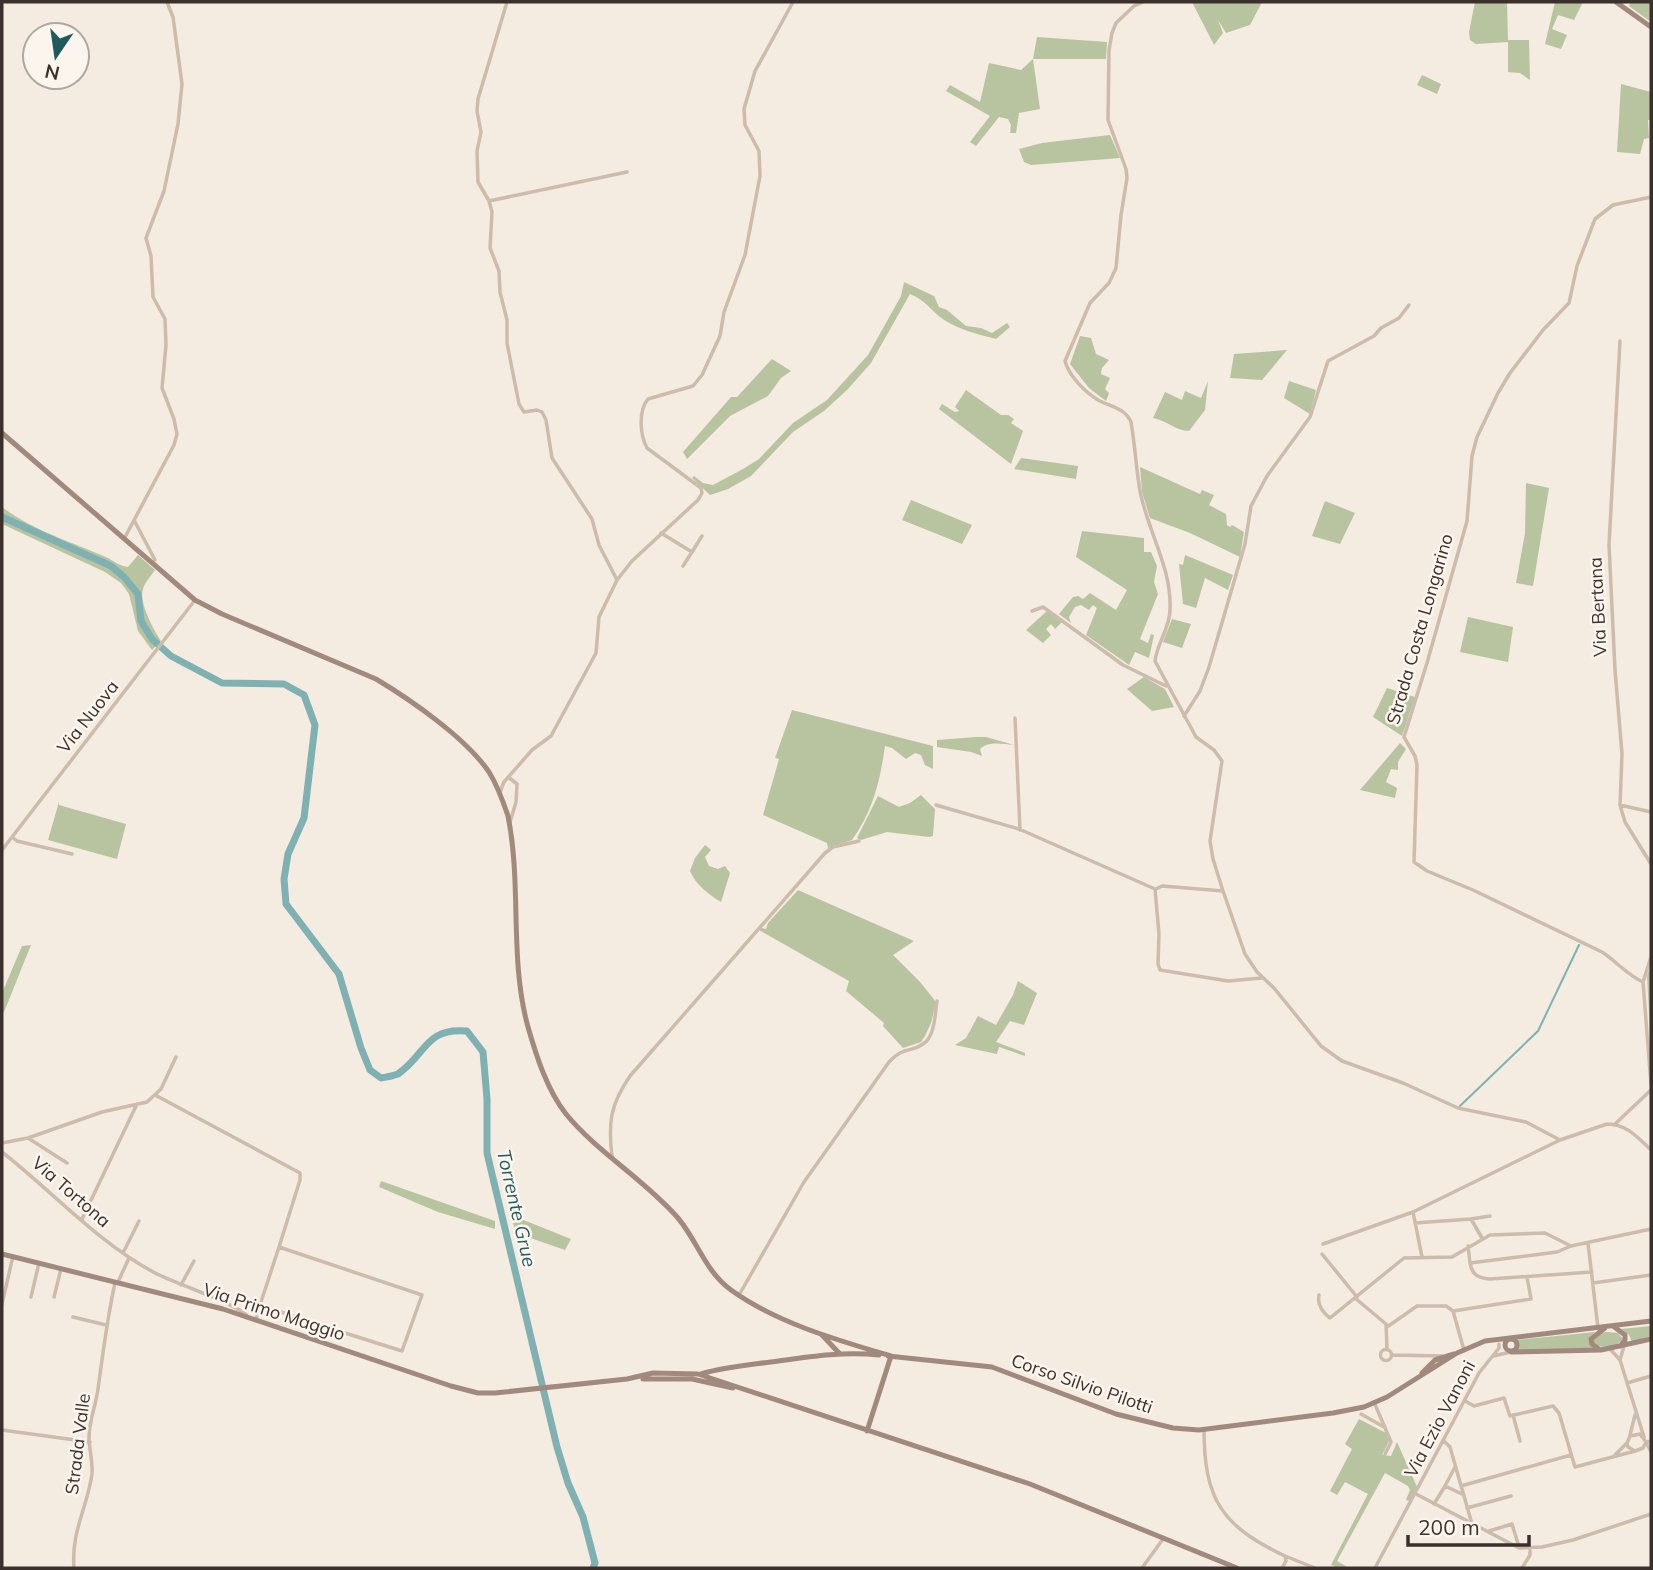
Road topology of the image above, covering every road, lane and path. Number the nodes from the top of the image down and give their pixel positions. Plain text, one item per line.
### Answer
1 (167, 2) edge
2 (507, 2) edge
3 (793, 2) edge
4 (1143, 2) edge
5 (1616, 2) edge
6 (1651, 27) edge
7 (627, 172) dead end
8 (1651, 197) edge
9 (489, 201) junction
10 (1409, 305) dead end
11 (1620, 341) dead end
12 (2, 433) edge
13 (134, 520) junction
14 (661, 533) junction
15 (702, 536) dead end
16 (124, 539) junction
17 (692, 552) junction
18 (155, 560) dead end
19 (683, 566) dead end
20 (617, 579) junction
21 (195, 600) junction
22 (1032, 611) dead end
23 (1167, 687) junction
24 (1184, 717) junction
25 (1015, 718) dead end
26 (508, 777) junction
27 (500, 792) junction
28 (1620, 805) junction
29 (936, 806) dead end
30 (1651, 812) edge
31 (510, 824) junction
32 (1020, 830) junction
33 (12, 837) junction
34 (859, 841) dead end
35 (2, 850) edge
36 (72, 854) dead end
37 (1651, 864) edge
38 (1155, 889) junction
39 (1223, 891) junction
40 (1651, 957) edge
41 (1262, 978) junction
42 (1643, 982) junction
43 (937, 1001) dead end
44 (176, 1057) dead end
45 (1651, 1084) edge
46 (1651, 1090) edge
47 (157, 1096) junction
48 (137, 1104) junction
49 (1615, 1124) junction
50 (28, 1138) junction
51 (1560, 1140) junction
52 (2, 1143) edge
53 (1651, 1150) edge
54 (2, 1152) edge
55 (612, 1157) junction
56 (67, 1163) dead end
57 (1413, 1212) junction
58 (1490, 1216) dead end
59 (1471, 1219) junction
60 (81, 1220) junction
61 (139, 1221) dead end
62 (1415, 1223) junction
63 (1651, 1229) edge
64 (1482, 1238) junction
65 (1588, 1243) junction
66 (1323, 1244) dead end
67 (1468, 1246) junction
68 (1571, 1246) junction
69 (279, 1247) junction
70 (123, 1253) junction
71 (2, 1254) edge
72 (1322, 1254) dead end
73 (13, 1256) junction
74 (1422, 1257) junction
75 (129, 1258) junction
76 (194, 1261) dead end
77 (1471, 1262) junction
78 (39, 1264) junction
79 (61, 1269) junction
80 (1592, 1272) junction
81 (1651, 1275) edge
82 (1527, 1277) junction
83 (116, 1281) junction
84 (1593, 1283) junction
85 (181, 1285) junction
86 (188, 1289) junction
87 (739, 1295) junction
88 (1319, 1295) dead end
89 (31, 1297) dead end
90 (54, 1297) dead end
91 (1356, 1298) junction
92 (192, 1300) junction
93 (2, 1304) edge
94 (260, 1305) junction
95 (1453, 1311) junction
96 (247, 1316) junction
97 (74, 1317) dead end
98 (256, 1319) junction
99 (1651, 1321) edge
100 (106, 1325) junction
101 (323, 1326) junction
102 (1387, 1326) junction
103 (1611, 1326) junction
104 (1597, 1331) junction
105 (820, 1333) junction
106 (840, 1339) junction
107 (1511, 1339) junction
108 (1651, 1339) edge
109 (318, 1340) junction
110 (1485, 1341) junction
111 (1499, 1344) junction
112 (1621, 1347) junction
113 (1387, 1349) junction
114 (1610, 1349) junction
115 (1464, 1350) junction
116 (1508, 1350) junction
117 (1601, 1350) junction
118 (841, 1353) junction
119 (1425, 1354) junction
120 (820, 1355) junction
121 (1392, 1355) junction
122 (891, 1356) junction
123 (1491, 1357) junction
124 (1620, 1360) junction
125 (1438, 1362) junction
126 (731, 1368) junction
127 (698, 1374) junction
128 (1651, 1376) edge
129 (710, 1378) junction
130 (627, 1379) junction
131 (692, 1379) junction
132 (727, 1383) junction
133 (1627, 1383) junction
134 (763, 1396) junction
135 (1465, 1401) junction
136 (1374, 1402) junction
137 (1361, 1413) dead end
138 (1635, 1413) junction
139 (1513, 1415) junction
140 (1386, 1428) junction
141 (1204, 1429) junction
142 (2, 1430) edge
143 (867, 1431) junction
144 (1630, 1436) junction
145 (1645, 1440) junction
146 (1444, 1441) junction
147 (1520, 1441) dead end
148 (1651, 1441) edge
149 (90, 1442) junction
150 (1627, 1443) junction
151 (1637, 1451) junction
152 (1651, 1453) edge
153 (1385, 1454) dead end
154 (1571, 1455) junction
155 (1614, 1456) junction
156 (1455, 1467) junction
157 (1444, 1486) junction
158 (1461, 1486) junction
159 (1416, 1494) junction
160 (1464, 1495) junction
161 (1511, 1496) dead end
162 (1434, 1504) junction
163 (1468, 1508) junction
164 (1651, 1514) edge
165 (1472, 1524) junction
166 (1487, 1532) junction
167 (1164, 1537) junction
168 (1520, 1548) junction
169 (1530, 1548) junction
170 (1285, 1556) junction
171 (74, 1568) edge
172 (1142, 1568) edge
173 (1237, 1568) edge
174 (1282, 1568) edge
175 (1315, 1568) edge
176 (1375, 1568) edge
177 (1522, 1568) edge

1 - 13 street
2 - 9 street
3 - 14 street
4 - 23 street
5 - 6 main road
7 - 9 street
8 - 42 street, Strada Costa Longarino
9 - 20 street
10 - 24 street
11 - 28 street, Via Bertana
12 - 16 main road
13 - 16 street
13 - 18 street
14 - 17 street
14 - 20 street
15 - 17 street
16 - 21 main road
17 - 19 street
20 - 26 street
21 - 27 main road
21 - 33 street, Via Nuova
22 - 23 street
23 - 24 street
24 - 39 street
25 - 32 street
26 - 27 street
26 - 31 street
27 - 31 main road
28 - 30 street
28 - 37 street, Via Bertana
29 - 32 street
31 - 55 main road
32 - 38 street
33 - 35 street, Via Nuova
33 - 36 street
34 - 55 street
38 - 39 street
38 - 41 street
39 - 41 street
40 - 42 street
41 - 51 street
42 - 45 street
43 - 87 street
44 - 47 street
46 - 49 street
47 - 48 street
47 - 69 street
48 - 50 street
48 - 60 street
49 - 51 street
49 - 53 street
50 - 52 street
50 - 56 street
51 - 57 street
54 - 60 street, Via Tortona
55 - 87 main road
57 - 62 street
57 - 66 street
58 - 59 street
59 - 62 street
59 - 64 street
60 - 70 street, Via Tortona
61 - 70 street, Via Tortona
62 - 74 street
63 - 65 street
64 - 67 street
64 - 68 street
65 - 68 street
65 - 80 street
67 - 74 street
67 - 77 street
68 - 77 street
69 - 94 street
69 - 101 street
70 - 75 street, Via Tortona
71 - 73 main road, Via Primo Maggio
72 - 91 street
73 - 78 main road, Via Primo Maggio
73 - 93 street
74 - 91 street
75 - 83 street, Strada Valle
75 - 85 street, Via Tortona
76 - 85 street
77 - 82 street
78 - 79 main road, Via Primo Maggio
78 - 89 street
79 - 83 main road, Via Primo Maggio
79 - 90 street
80 - 82 street
80 - 84 street
81 - 84 street
82 - 95 street
83 - 92 main road, Via Primo Maggio
83 - 100 street, Strada Valle
84 - 104 street
85 - 86 street, Via Tortona
86 - 92 street
86 - 96 street, Via Tortona
87 - 105 main road
88 - 91 street
91 - 102 street
92 - 96 main road, Via Primo Maggio
94 - 98 street
94 - 101 street
95 - 102 street
95 - 115 street
96 - 98 main road, Via Primo Maggio
97 - 100 street
98 - 109 main road, Via Primo Maggio
99 - 103 main road
100 - 149 street, Strada Valle
101 - 109 street
102 - 113 street
103 - 104 main road, Corso Silvio Pilotti
103 - 112 main road
104 - 107 main road, Corso Silvio Pilotti
104 - 117 main road
105 - 106 main road
105 - 118 main road
105 - 120 main road
106 - 118 main road
106 - 122 main road
107 - 110 main road, Corso Silvio Pilotti
107 - 116 main road
107 - 116 main road
108 - 112 main road
109 - 130 main road, Via Primo Maggio
110 - 111 main road
110 - 115 main road, Corso Silvio Pilotti
111 - 116 main road
111 - 123 street, Via Ezio Vanoni
112 - 114 main road
112 - 124 street
113 - 121 street
113 - 121 street
114 - 117 main road
114 - 124 street
115 - 125 main road, Corso Silvio Pilotti
116 - 117 main road
116 - 123 street, Via Ezio Vanoni
118 - 120 main road, Corso Silvio Pilotti
118 - 122 main road, Corso Silvio Pilotti
119 - 121 street
119 - 125 street
119 - 125 street
120 - 126 main road, Corso Silvio Pilotti
122 - 141 main road, Corso Silvio Pilotti
122 - 143 main road
123 - 135 street, Via Ezio Vanoni
124 - 133 street
125 - 136 main road, Corso Silvio Pilotti
126 - 127 main road, Corso Silvio Pilotti
126 - 129 main road, Corso Silvio Pilotti
126 - 132 main road
127 - 129 main road
127 - 130 main road
128 - 133 street
129 - 131 main road, Corso Silvio Pilotti
129 - 132 main road
130 - 131 main road
131 - 134 main road
132 - 134 main road
133 - 138 street
134 - 143 main road
135 - 139 street
135 - 146 street, Via Ezio Vanoni
136 - 140 street
136 - 141 main road, Corso Silvio Pilotti
137 - 140 street
138 - 144 street
138 - 145 street
139 - 147 street
139 - 154 street
140 - 153 street
141 - 170 street
142 - 149 street
143 - 167 main road
144 - 145 street
144 - 150 street
145 - 148 street
145 - 151 street
145 - 152 street
146 - 156 street
146 - 159 street, Via Ezio Vanoni
149 - 171 street, Strada Valle
150 - 151 street
150 - 155 street
151 - 152 street
151 - 155 street
154 - 155 street
154 - 158 street
156 - 157 street
156 - 158 street
157 - 160 street
157 - 162 street
158 - 160 street
159 - 162 street
159 - 176 street, Via Ezio Vanoni
160 - 163 street
161 - 163 street
162 - 165 street
163 - 165 street
164 - 169 street
165 - 166 street
166 - 168 street
166 - 168 street
167 - 172 street
167 - 173 main road
168 - 169 street
169 - 177 street
170 - 174 street
170 - 175 street

